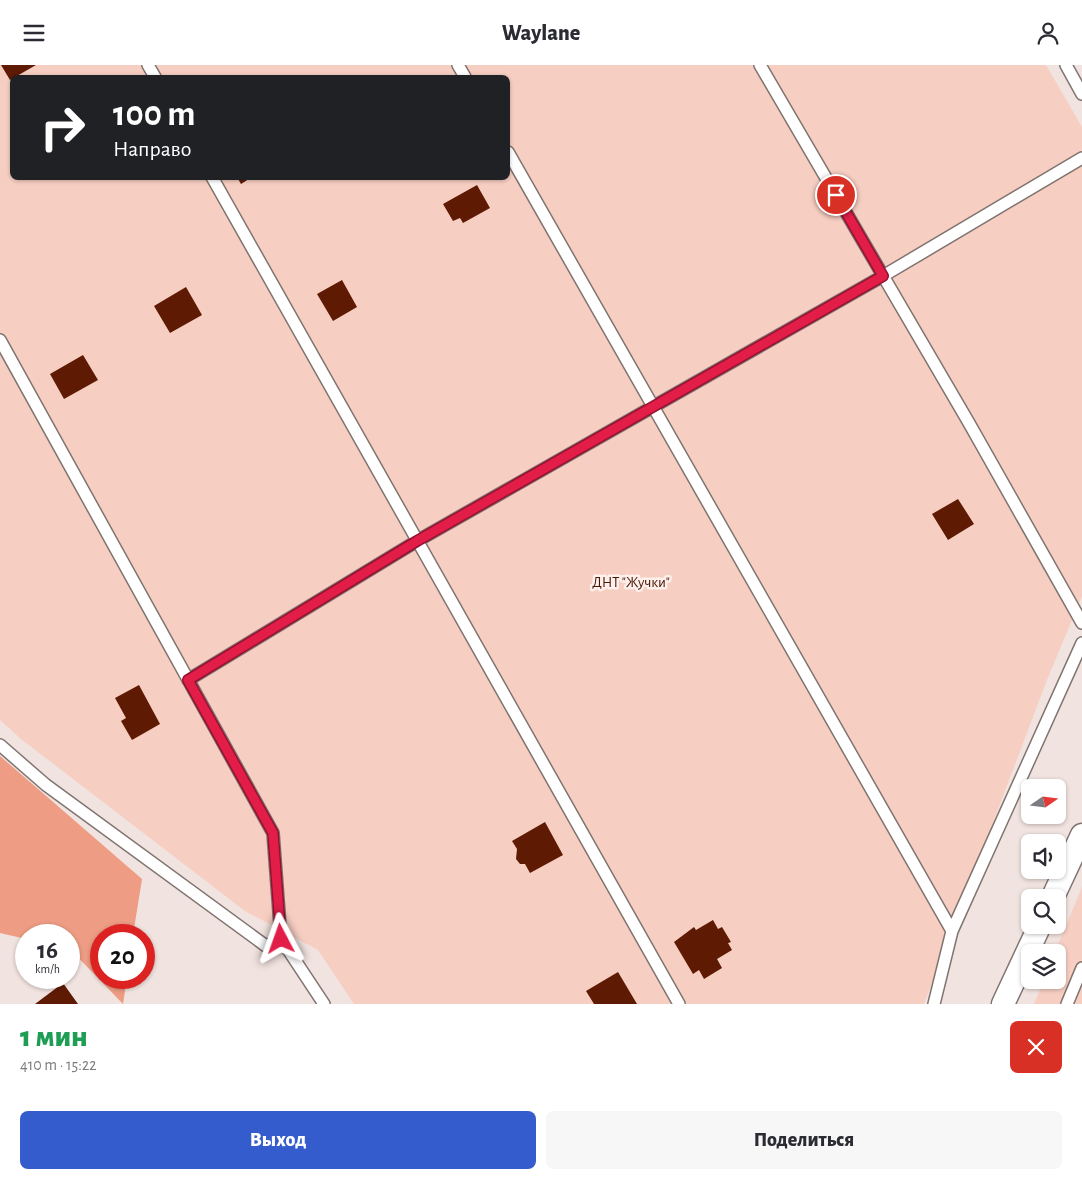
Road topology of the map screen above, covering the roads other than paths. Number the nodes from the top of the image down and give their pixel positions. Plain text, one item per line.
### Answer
1 (760, 65) edge
2 (1066, 65) edge
3 (1082, 94) edge
4 (510, 156) edge
5 (1082, 158) edge
6 (214, 180) edge
7 (883, 276) junction
8 (0, 340) edge
9 (652, 406) junction
10 (417, 541) junction
11 (1082, 623) edge
12 (1082, 643) edge
13 (188, 680) junction
14 (0, 745) edge
15 (1082, 835) edge
16 (1057, 889) edge
17 (952, 931) junction
18 (1036, 934) edge
19 (281, 939) junction
20 (1082, 968) edge
21 (324, 1004) edge
22 (680, 1004) edge
23 (934, 1004) edge
24 (1003, 1004) edge
25 (1068, 1004) edge

1 - 7 lane
2 - 3 lane
4 - 9 lane
5 - 7 lane
6 - 10 lane
7 - 9 lane
7 - 11 lane
8 - 13 lane
9 - 10 lane
9 - 17 lane
10 - 13 lane
10 - 22 lane
12 - 17 lane
13 - 19 lane
14 - 19 lane
15 - 16 street
17 - 23 lane
18 - 24 street
19 - 21 lane
20 - 25 lane

